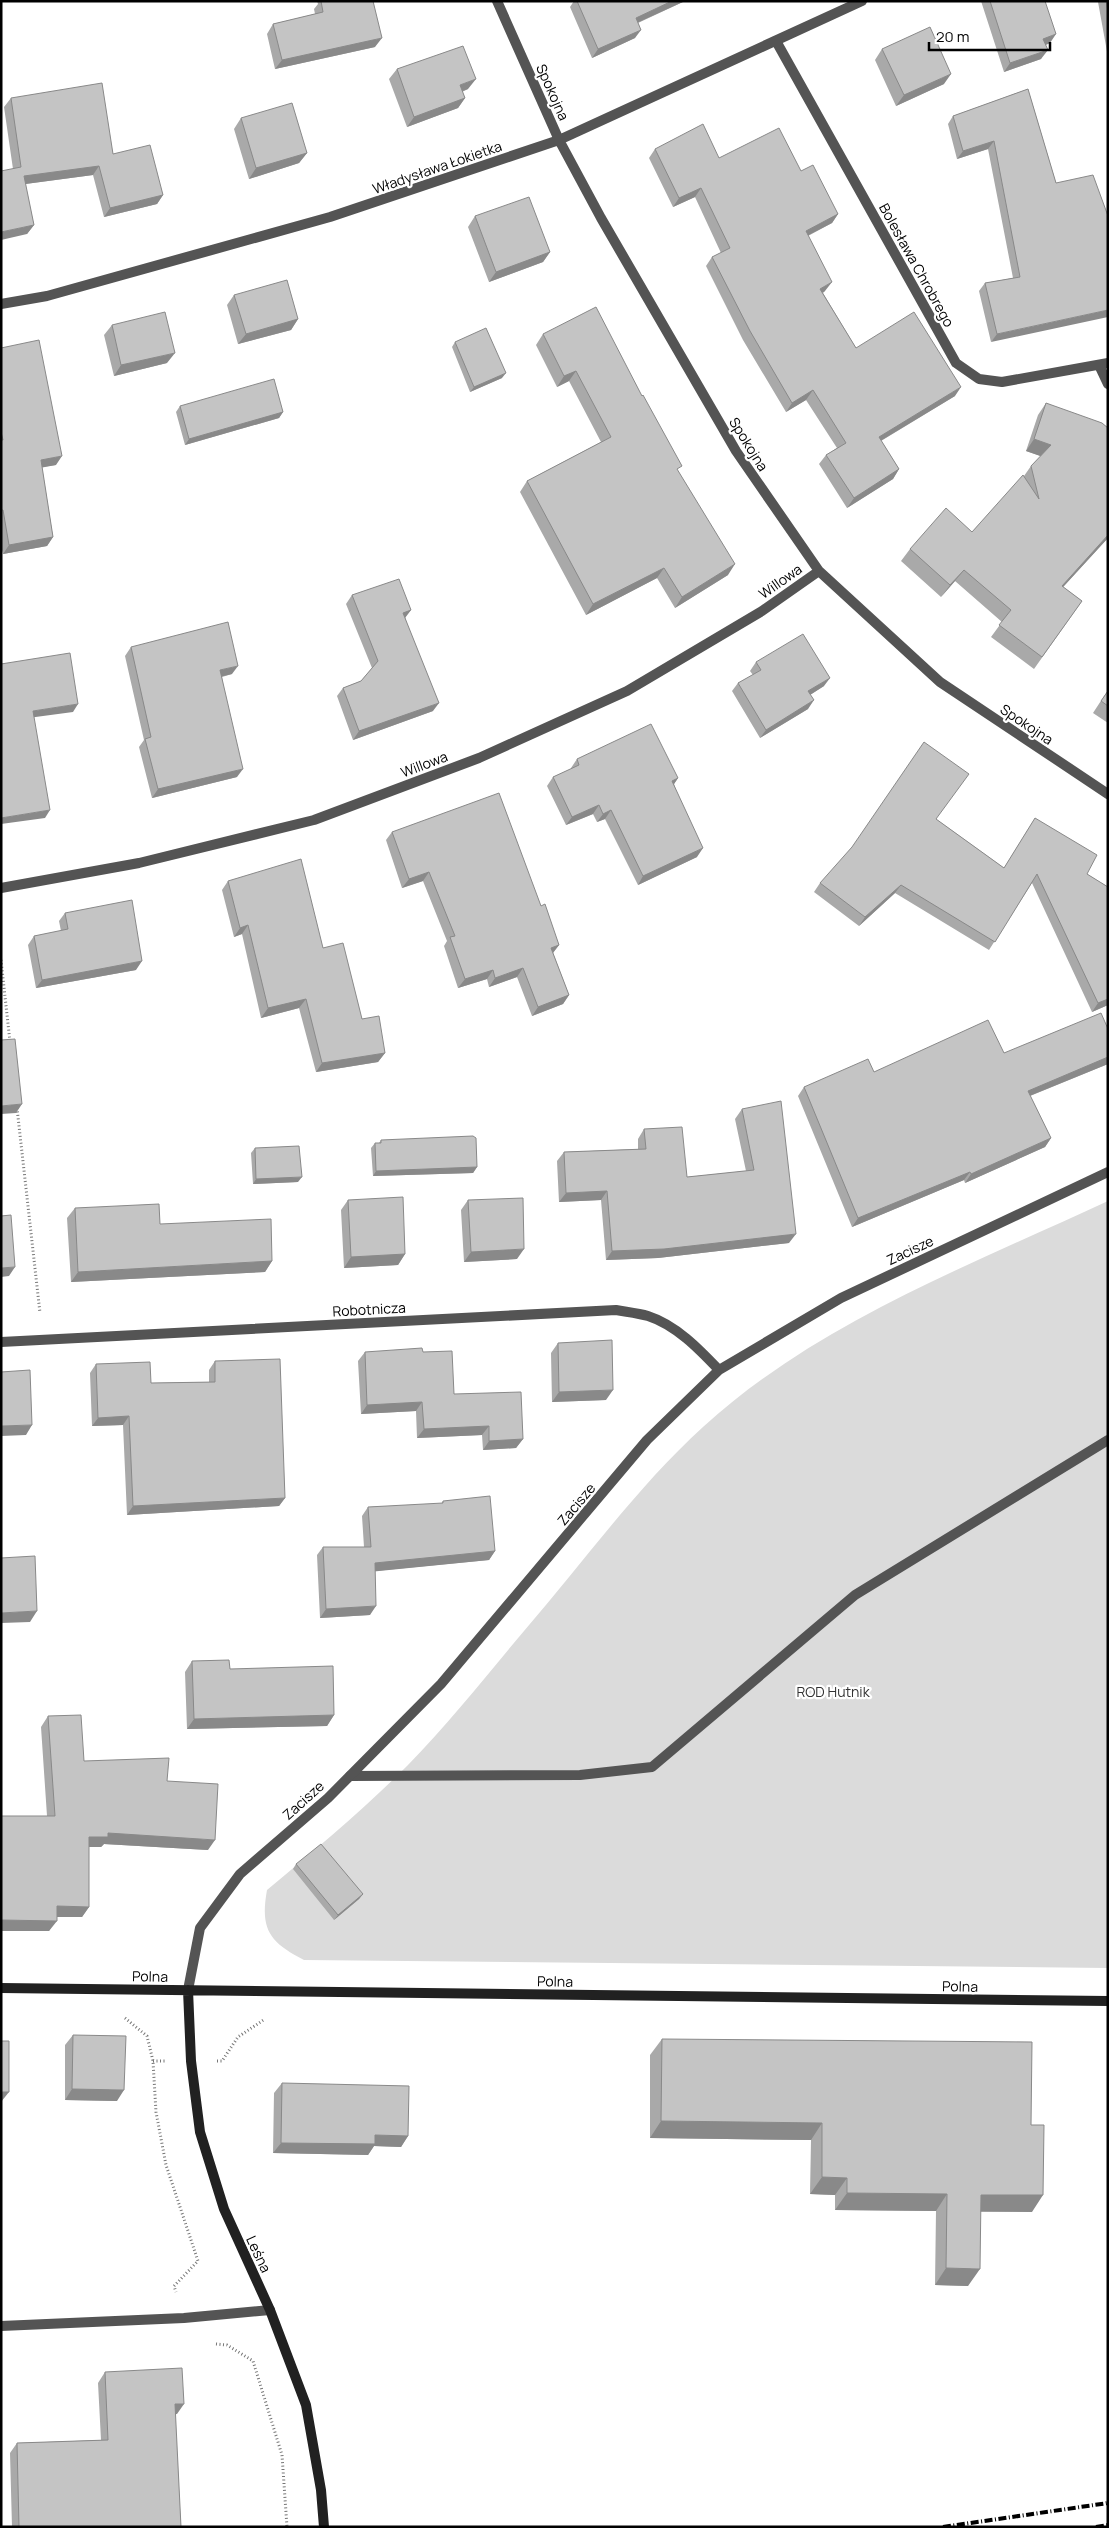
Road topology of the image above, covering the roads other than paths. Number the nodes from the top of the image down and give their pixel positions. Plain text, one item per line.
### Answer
1 (497, 1) edge
2 (862, 1) edge
3 (776, 41) junction
4 (559, 140) junction
5 (1, 304) edge
6 (1103, 364) edge
7 (1108, 384) edge
8 (819, 571) junction
9 (1108, 794) edge
10 (1, 888) edge
11 (1108, 1172) edge
12 (1, 1342) edge
13 (719, 1370) junction
14 (1108, 1440) edge
15 (350, 1776) junction
16 (1, 1988) edge
17 (188, 1990) junction
18 (1108, 2001) edge
19 (270, 2310) junction
20 (1, 2326) edge
21 (324, 2527) edge

1 - 4 street, Spokojna
2 - 3 street, Władysława Łokietka
3 - 4 street, Władysława Łokietka
3 - 6 street, Bolesława Chrobrego
4 - 5 street, Władysława Łokietka
4 - 8 street, Spokojna
6 - 7 street
8 - 9 street, Spokojna
8 - 10 street, Willowa
11 - 13 street, Zacisze
12 - 13 street, Robotnicza
13 - 15 street, Zacisze
14 - 15 street
15 - 17 street, Zacisze
16 - 17 street, Polna
17 - 18 street, Polna
17 - 19 street, Leśna
19 - 20 street
19 - 21 street, Leśna

